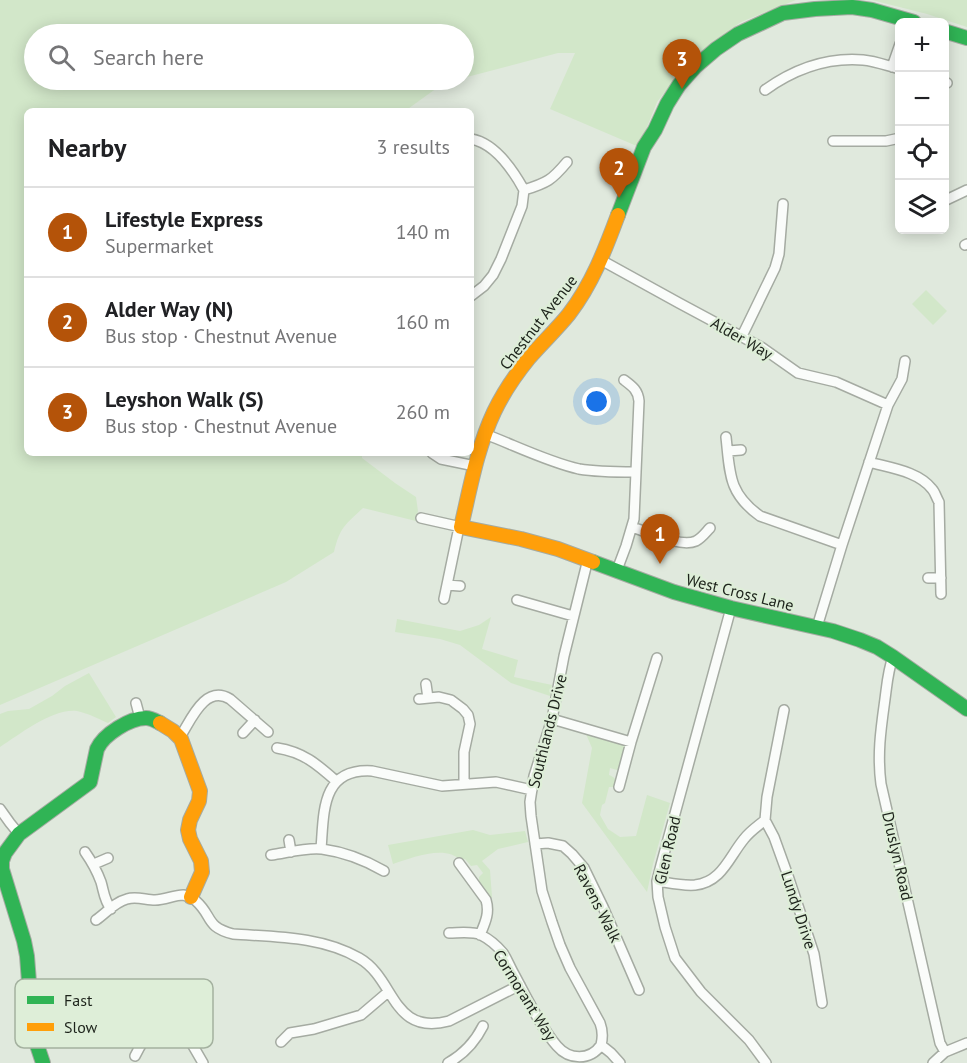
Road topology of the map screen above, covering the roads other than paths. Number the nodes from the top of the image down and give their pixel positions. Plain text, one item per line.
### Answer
1 (897, 18) edge
2 (949, 32) edge
3 (967, 38) edge
4 (895, 68) edge
5 (765, 90) dead end
6 (895, 139) edge
7 (474, 140) edge
8 (833, 141) dead end
9 (848, 141) junction
10 (848, 153) dead end
11 (567, 162) dead end
12 (524, 190) junction
13 (967, 190) edge
14 (949, 199) edge
15 (783, 204) dead end
16 (601, 260) junction
17 (474, 294) edge
18 (742, 336) junction
19 (905, 361) dead end
20 (624, 380) dead end
21 (888, 405) junction
22 (485, 434) junction
23 (726, 437) dead end
24 (741, 450) dead end
25 (728, 451) junction
26 (436, 456) edge
27 (869, 462) junction
28 (475, 466) junction
29 (635, 472) junction
30 (421, 518) dead end
31 (461, 527) junction
32 (632, 527) junction
33 (710, 528) dead end
34 (842, 545) junction
35 (588, 559) junction
36 (617, 570) junction
37 (928, 578) dead end
38 (941, 578) junction
39 (447, 585) junction
40 (460, 586) dead end
41 (942, 594) dead end
42 (444, 599) dead end
43 (516, 600) dead end
44 (731, 608) junction
45 (573, 616) junction
46 (817, 627) junction
47 (893, 657) junction
48 (657, 658) dead end
49 (426, 684) dead end
50 (136, 703) dead end
51 (967, 709) edge
52 (784, 710) dead end
53 (140, 718) junction
54 (552, 718) junction
55 (255, 720) junction
56 (268, 732) dead end
57 (243, 733) dead end
58 (180, 737) junction
59 (631, 742) junction
60 (277, 748) dead end
61 (336, 782) junction
62 (464, 783) junction
63 (619, 787) dead end
64 (532, 790) junction
65 (0, 809) edge
66 (765, 820) junction
67 (19, 834) junction
68 (289, 840) dead end
69 (535, 844) junction
70 (321, 849) junction
71 (85, 852) dead end
72 (291, 852) junction
73 (373, 852) dead end
74 (271, 855) dead end
75 (108, 858) dead end
76 (368, 862) junction
77 (459, 863) dead end
78 (94, 864) junction
79 (384, 871) dead end
80 (480, 871) dead end
81 (471, 878) junction
82 (657, 881) junction
83 (191, 897) junction
84 (111, 909) junction
85 (96, 920) dead end
86 (449, 933) dead end
87 (480, 935) junction
88 (27, 979) edge
89 (520, 985) junction
90 (639, 990) dead end
91 (388, 992) junction
92 (822, 1003) dead end
93 (483, 1026) dead end
94 (281, 1042) dead end
95 (967, 1043) edge
96 (601, 1045) junction
97 (38, 1048) edge
98 (139, 1048) edge
99 (194, 1048) edge
100 (945, 1052) junction
101 (135, 1056) dead end
102 (43, 1063) edge
103 (203, 1063) edge
104 (448, 1063) edge
105 (620, 1063) edge
106 (766, 1063) edge
107 (933, 1063) edge

1 - 16 street, Chestnut Avenue
2 - 3 street
4 - 5 street
6 - 9 street
7 - 12 street
8 - 9 street
9 - 10 street
11 - 12 street
12 - 17 street
13 - 14 street
15 - 18 street
16 - 18 street, Alder Way
16 - 22 street, Chestnut Avenue
18 - 21 street, Alder Way
19 - 21 street
20 - 29 street
21 - 27 street
22 - 28 street, Chestnut Avenue
22 - 29 street
23 - 25 street
24 - 25 street
25 - 34 street
26 - 28 street
27 - 34 street
27 - 38 street
28 - 31 street, Chestnut Avenue
29 - 32 street
30 - 31 street, West Cross Lane
31 - 35 street, West Cross Lane
31 - 39 street
32 - 33 street
32 - 36 street
34 - 46 street
35 - 36 street, West Cross Lane
35 - 45 street, Southlands Drive
36 - 44 street, West Cross Lane
37 - 38 street
38 - 41 street
39 - 40 street
39 - 42 street
43 - 45 street
44 - 46 street, West Cross Lane
44 - 82 street, Glen Road
45 - 54 street, Southlands Drive
46 - 47 street, West Cross Lane
47 - 51 street, West Cross Lane
47 - 100 street, Druslyn Road
48 - 59 street
49 - 62 street
50 - 53 street
52 - 66 street, Lundy Drive
53 - 58 street
53 - 67 street
54 - 59 street
54 - 64 street, Southlands Drive
55 - 56 street
55 - 57 street
55 - 58 street
58 - 83 street
59 - 63 street
60 - 61 street
61 - 62 street
61 - 70 street
62 - 64 street
64 - 69 street, Southlands Drive
65 - 67 street
66 - 82 street
66 - 92 street, Lundy Drive
67 - 88 street
68 - 72 street
69 - 90 street, Ravens Walk
69 - 96 street, Southlands Drive
70 - 72 street
70 - 76 street
71 - 78 street
72 - 74 street
73 - 76 street
75 - 78 street
76 - 79 street
77 - 81 street, Cormorant Way
78 - 84 street
80 - 81 street
81 - 87 street, Cormorant Way
82 - 106 street, Glen Road
83 - 84 street
83 - 91 street
84 - 85 street
86 - 87 street, Cormorant Way
87 - 89 street, Cormorant Way
89 - 91 street
89 - 96 street, Cormorant Way
91 - 94 street
93 - 104 street
95 - 100 street
96 - 105 street
97 - 102 street
98 - 101 street
99 - 103 street
100 - 107 street

